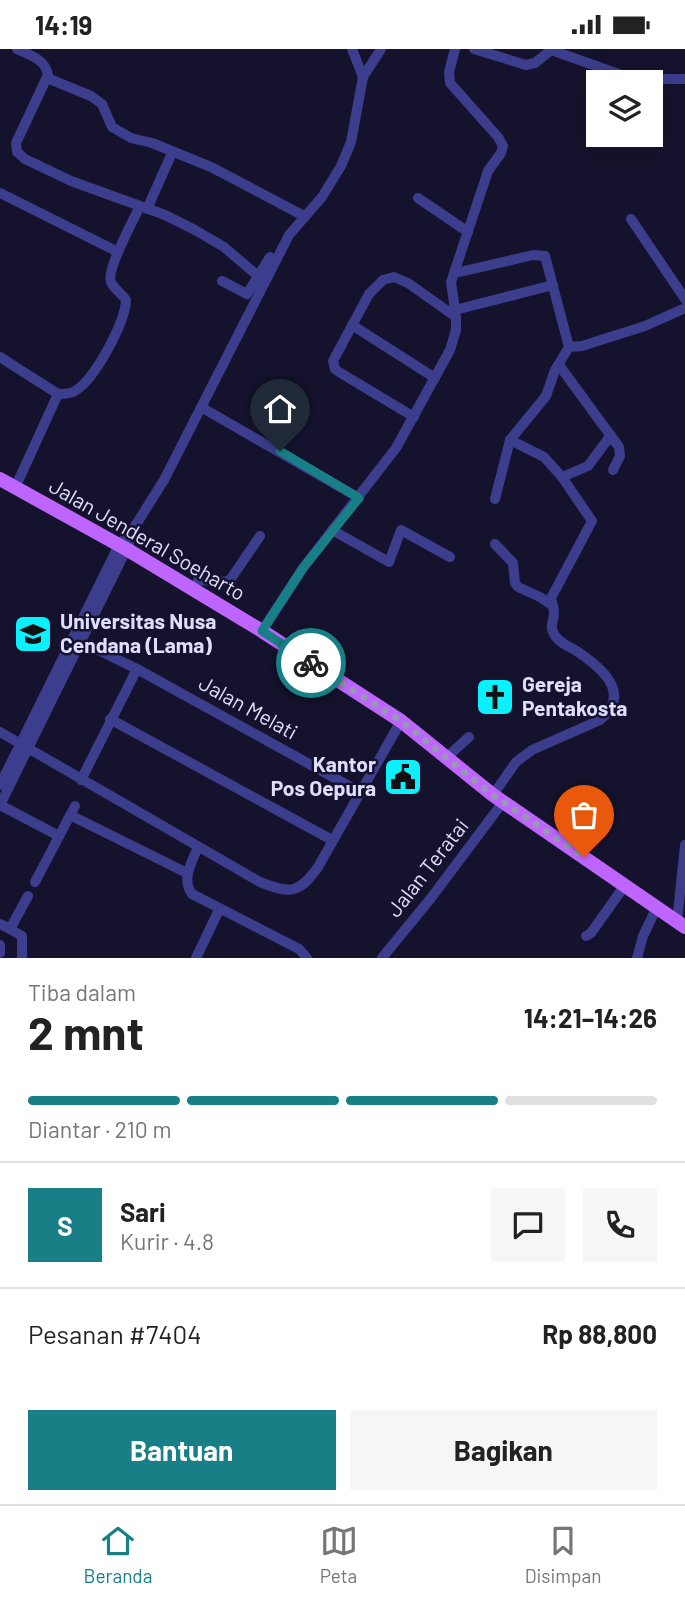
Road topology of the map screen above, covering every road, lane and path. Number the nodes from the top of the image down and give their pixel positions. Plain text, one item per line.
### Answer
1 (17, 49) edge
2 (352, 49) edge
3 (381, 49) edge
4 (455, 49) edge
5 (474, 49) edge
6 (547, 50) edge
7 (363, 77) junction
8 (47, 78) junction
9 (685, 79) edge
10 (172, 153) junction
11 (0, 193) edge
12 (418, 198) dead end
13 (143, 208) junction
14 (298, 213) junction
15 (631, 219) dead end
16 (468, 232) junction
17 (118, 251) junction
18 (455, 273) junction
19 (258, 277) junction
20 (222, 281) dead end
21 (553, 285) junction
22 (251, 297) junction
23 (685, 299) edge
24 (685, 308) edge
25 (455, 314) junction
26 (352, 325) junction
27 (569, 347) junction
28 (0, 358) edge
29 (559, 365) junction
30 (435, 378) junction
31 (58, 394) junction
32 (201, 407) junction
33 (414, 417) junction
34 (611, 435) junction
35 (510, 440) junction
36 (613, 470) dead end
37 (562, 477) junction
38 (0, 479) edge
39 (15, 488) junction
40 (359, 498) junction
41 (495, 499) dead end
42 (332, 530) junction
43 (260, 536) dead end
44 (495, 544) dead end
45 (123, 547) junction
46 (450, 557) dead end
47 (193, 590) junction
48 (552, 605) junction
49 (262, 631) junction
50 (80, 641) junction
51 (137, 669) junction
52 (110, 719) junction
53 (401, 721) junction
54 (0, 731) edge
55 (469, 737) dead end
56 (24, 745) junction
57 (447, 757) junction
58 (80, 780) junction
59 (0, 785) edge
60 (360, 792) junction
61 (498, 799) junction
62 (0, 805) edge
63 (59, 835) junction
64 (332, 840) junction
65 (685, 845) edge
66 (198, 847) junction
67 (187, 873) junction
68 (35, 882) dead end
69 (625, 885) junction
70 (28, 895) dead end
71 (657, 907) junction
72 (219, 910) junction
73 (681, 924) edge
74 (5, 927) edge
75 (586, 936) dead end
76 (0, 945) edge
77 (0, 953) edge
78 (22, 958) edge
79 (196, 958) edge
80 (307, 958) edge
81 (382, 958) edge
82 (637, 958) edge

1 - 8 street
2 - 7 street
3 - 7 street
4 - 16 street
5 - 6 street
6 - 9 street
7 - 14 street
8 - 10 street
8 - 13 street
10 - 13 street
10 - 14 street
11 - 17 street
12 - 16 street
13 - 17 street
13 - 19 street
14 - 19 street
14 - 22 street
15 - 23 street
16 - 18 street
17 - 31 street
18 - 21 street
18 - 25 street
19 - 22 street
20 - 22 street
21 - 25 street
21 - 27 street
22 - 32 street
24 - 27 street
25 - 26 street
25 - 30 street
26 - 30 street
26 - 33 street
27 - 29 street
28 - 31 street
29 - 34 street
29 - 35 street
30 - 33 street
31 - 39 street
32 - 40 street
32 - 45 street
33 - 40 street
34 - 36 street
34 - 37 street
35 - 37 street
35 - 41 street
37 - 48 street
38 - 39 main road, Jalan Jenderal Soeharto
39 - 45 main road, Jalan Jenderal Soeharto
40 - 42 street
42 - 46 street
42 - 49 street
43 - 47 street
44 - 48 street
45 - 47 main road, Jalan Jenderal Soeharto
45 - 50 street
45 - 56 street
47 - 49 main road, Jalan Jenderal Soeharto
48 - 61 street, Jalan Teratai
49 - 53 main road, Jalan Jenderal Soeharto
50 - 51 street, Jalan Melati
50 - 56 street
51 - 52 street
51 - 60 street, Jalan Melati
52 - 58 street
52 - 64 street
53 - 57 main road, Jalan Jenderal Soeharto
53 - 60 street
54 - 56 street
55 - 57 street
56 - 58 street
56 - 59 street
56 - 62 street
57 - 61 main road, Jalan Jenderal Soeharto
58 - 66 street
60 - 64 street
61 - 69 main road, Jalan Jenderal Soeharto
61 - 81 street, Jalan Teratai
62 - 63 street
63 - 67 street
63 - 68 street
64 - 66 street
65 - 73 street
66 - 67 street
67 - 72 street
69 - 71 main road, Jalan Jenderal Soeharto
69 - 75 street
70 - 74 street
71 - 73 main road, Jalan Jenderal Soeharto
71 - 82 street
72 - 79 street
72 - 80 street
74 - 78 street
76 - 77 street

